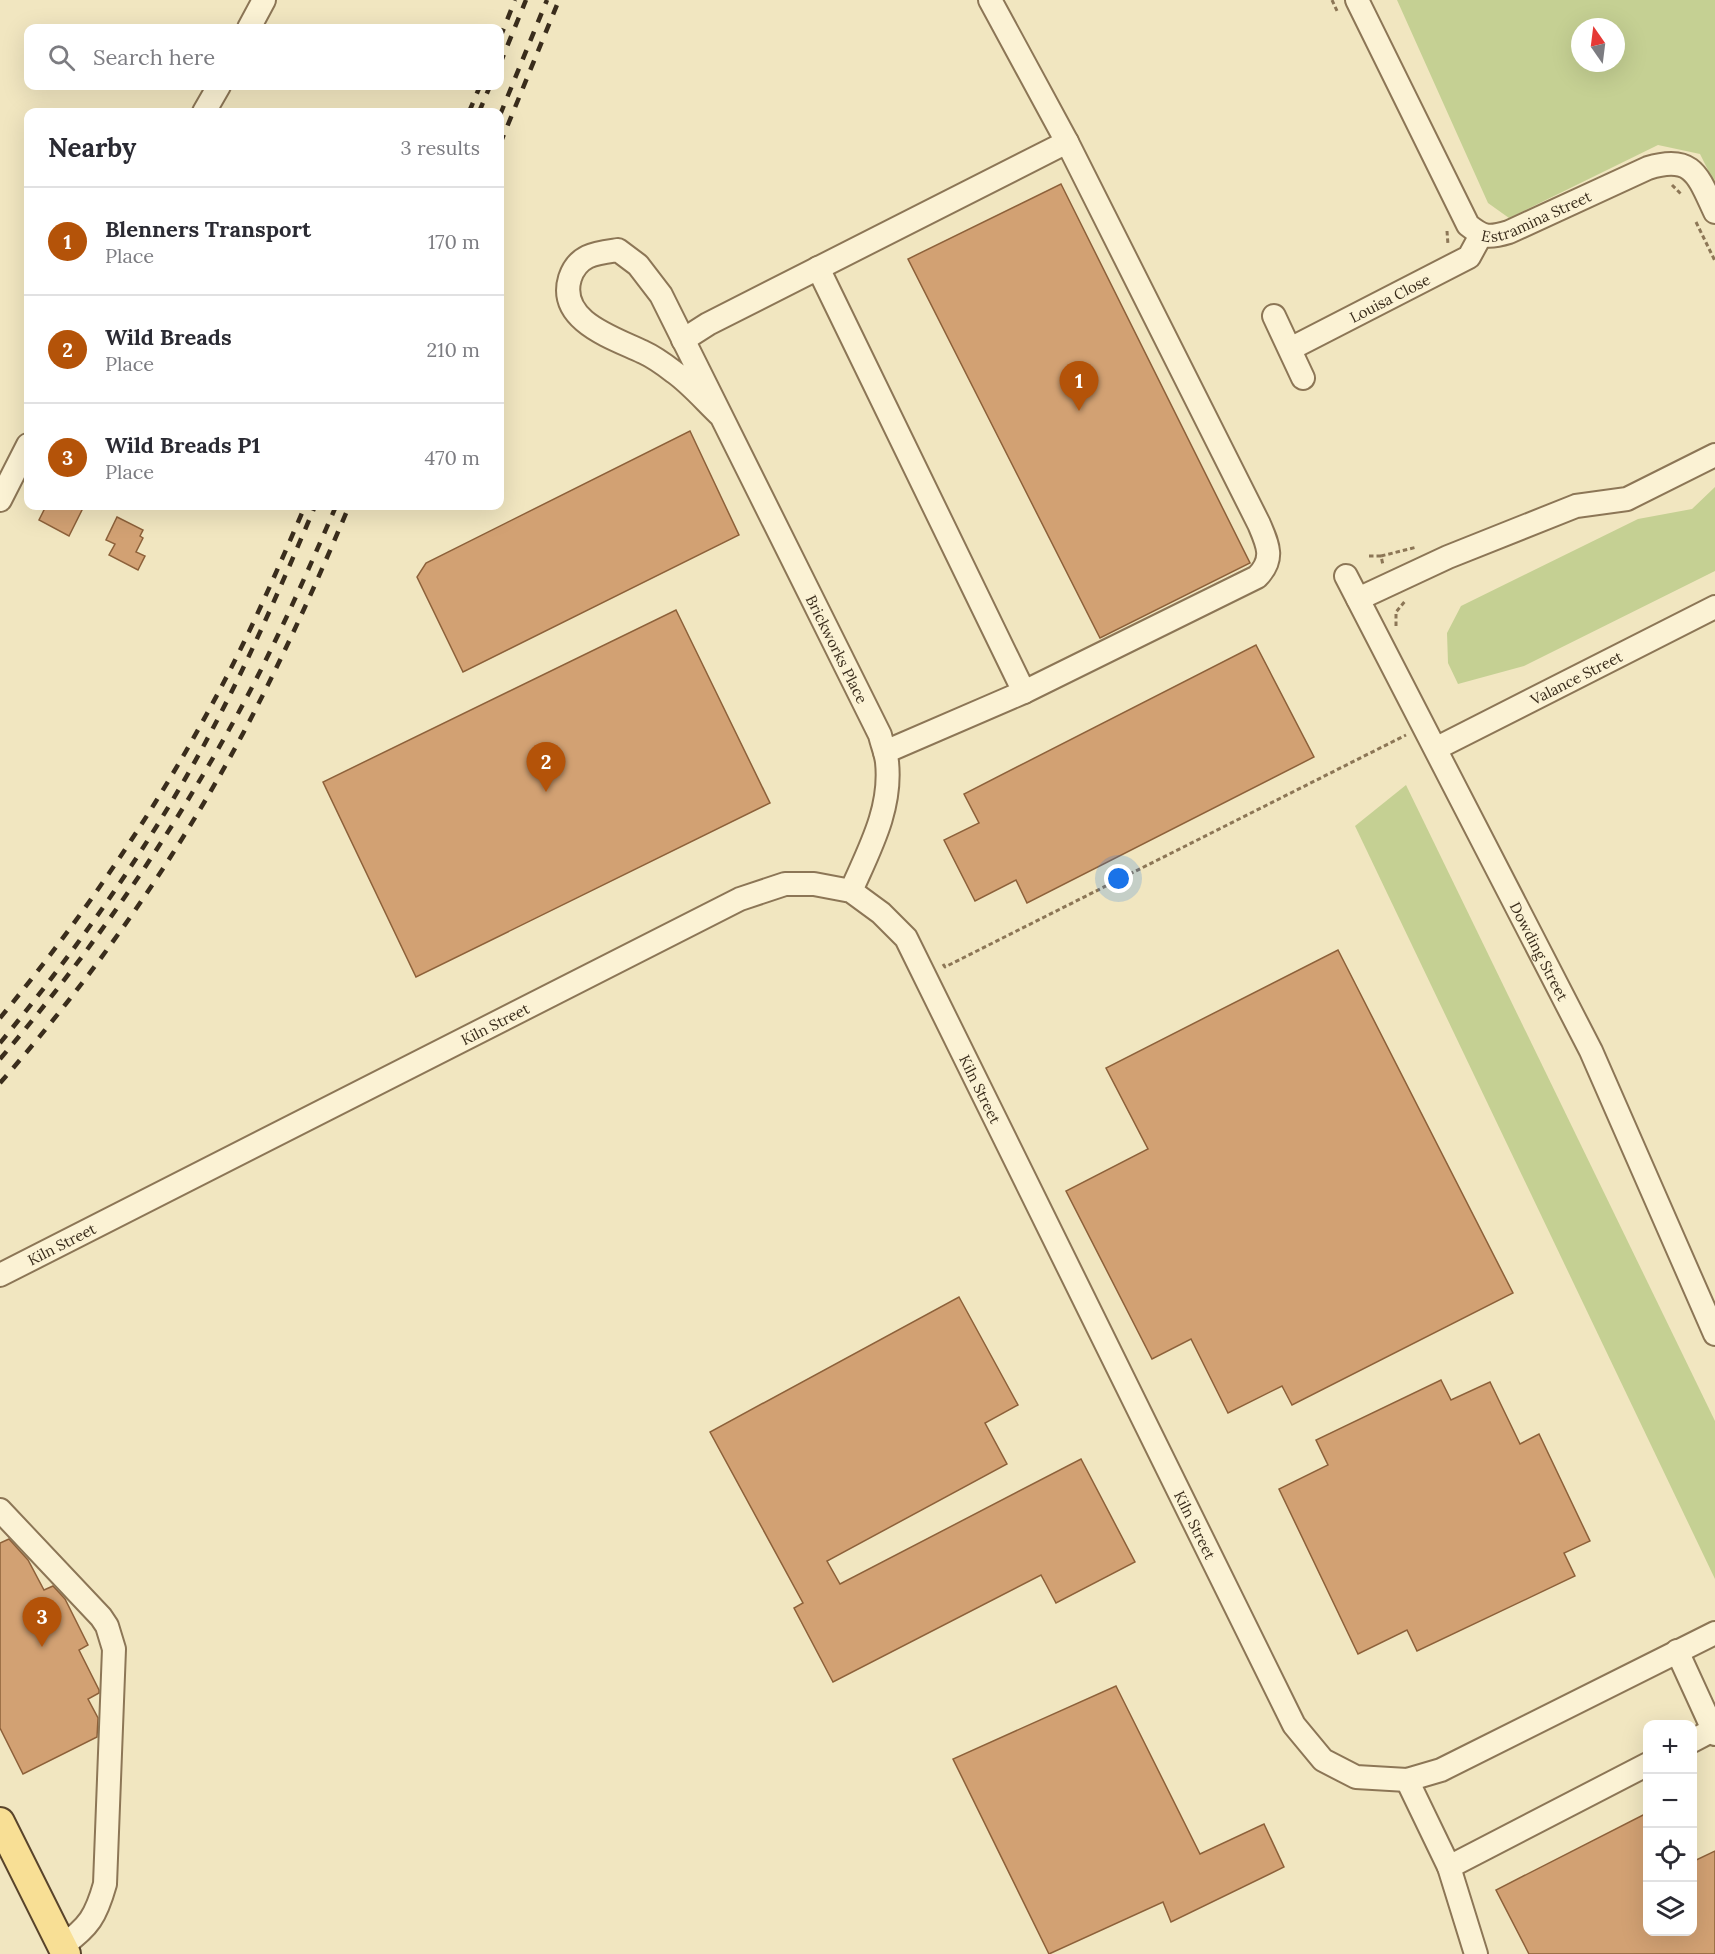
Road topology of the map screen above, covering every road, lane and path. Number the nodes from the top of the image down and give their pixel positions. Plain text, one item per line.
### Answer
1 (264, 0) edge
2 (990, 0) edge
3 (1332, 0) edge
4 (1357, 0) edge
5 (1343, 21) dead end
6 (251, 24) edge
7 (217, 90) edge
8 (206, 108) edge
9 (1067, 142) junction
10 (1672, 184) dead end
11 (1686, 202) dead end
12 (1705, 217) edge
13 (1443, 224) dead end
14 (1481, 236) junction
15 (1715, 261) edge
16 (818, 268) junction
17 (1439, 272) junction
18 (1274, 316) dead end
19 (683, 340) junction
20 (1290, 349) junction
21 (1304, 378) dead end
22 (721, 416) junction
23 (24, 453) edge
24 (1715, 455) edge
25 (0, 500) edge
26 (1346, 576) dead end
27 (1414, 596) dead end
28 (1358, 598) junction
29 (1715, 607) edge
30 (1396, 628) dead end
31 (1024, 692) junction
32 (1425, 725) junction
33 (1437, 748) junction
34 (885, 752) junction
35 (851, 891) junction
36 (917, 962) junction
37 (0, 1275) edge
38 (1715, 1334) edge
39 (0, 1510) edge
40 (1715, 1633) edge
41 (1677, 1651) junction
42 (1714, 1732) edge
43 (1697, 1739) edge
44 (1643, 1766) edge
45 (1407, 1780) junction
46 (0, 1822) edge
47 (1449, 1867) junction
48 (64, 1950) edge
49 (1476, 1954) edge

1 - 6 street
2 - 9 street
3 - 5 path
4 - 14 street, Estramina Street
7 - 8 street
9 - 16 street
9 - 31 street
10 - 11 path
12 - 14 street, Estramina Street
12 - 15 path
13 - 17 path
14 - 17 street, Louisa Close
16 - 19 street
16 - 31 street
17 - 20 street, Louisa Close
18 - 20 street
19 - 22 street, Brickworks Place
19 - 22 street, Brickworks Place
20 - 21 street
22 - 34 street, Brickworks Place
23 - 25 street
24 - 28 street
26 - 28 street, Dowding Street
27 - 30 path
28 - 32 street, Dowding Street
29 - 33 street, Valance Street
31 - 34 street
32 - 33 street, Dowding Street
32 - 36 path
33 - 38 street, Dowding Street
34 - 35 street, Brickworks Place
35 - 36 street, Kiln Street
35 - 37 street, Kiln Street
36 - 45 street, Kiln Street
39 - 48 street
40 - 41 street, Kiln Street
41 - 42 street
41 - 45 street, Kiln Street
42 - 43 street
44 - 47 street
45 - 47 street
46 - 48 main road
47 - 49 street

